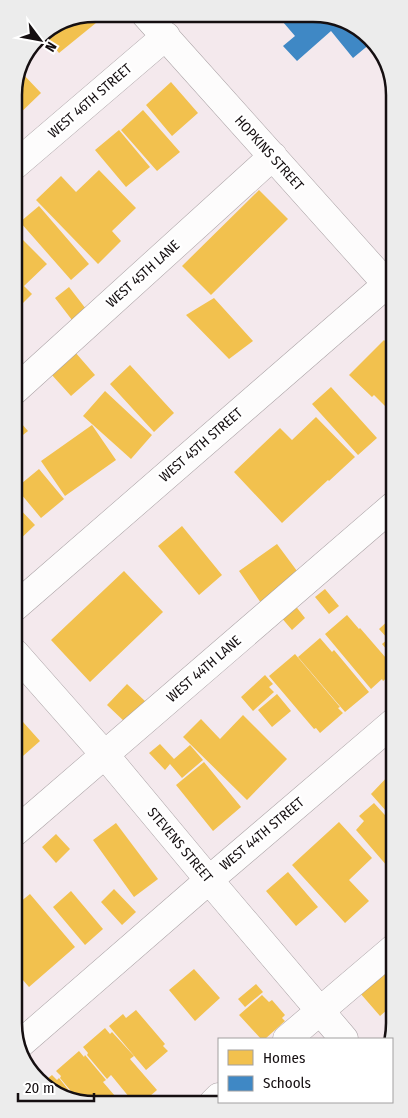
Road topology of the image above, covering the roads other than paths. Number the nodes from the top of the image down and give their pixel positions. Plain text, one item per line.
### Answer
1 (153, 22) edge
2 (166, 36) junction
3 (273, 156) junction
4 (23, 158) edge
5 (386, 275) edge
6 (386, 286) edge
7 (23, 383) edge
8 (386, 512) edge
9 (22, 601) edge
10 (22, 661) edge
11 (385, 729) edge
12 (105, 754) junction
13 (22, 826) edge
14 (209, 880) junction
15 (385, 956) edge
16 (321, 1011) junction
17 (288, 1038) edge
18 (343, 1038) edge
19 (25, 1040) edge

1 - 2 street, HOPKINS STREET
2 - 3 street, HOPKINS STREET
2 - 4 street, WEST 46TH STREET
3 - 5 street, HOPKINS STREET
3 - 7 street, WEST 45TH LANE
6 - 9 street, WEST 45TH STREET
8 - 12 street, WEST 44TH LANE
10 - 12 street, STEVENS STREET
11 - 14 street, WEST 44TH STREET
12 - 13 street, WEST 44TH LANE
12 - 14 street, STEVENS STREET
14 - 16 street, STEVENS STREET
14 - 19 street, WEST 44TH STREET
15 - 16 street
16 - 17 street
16 - 18 street, STEVENS STREET

